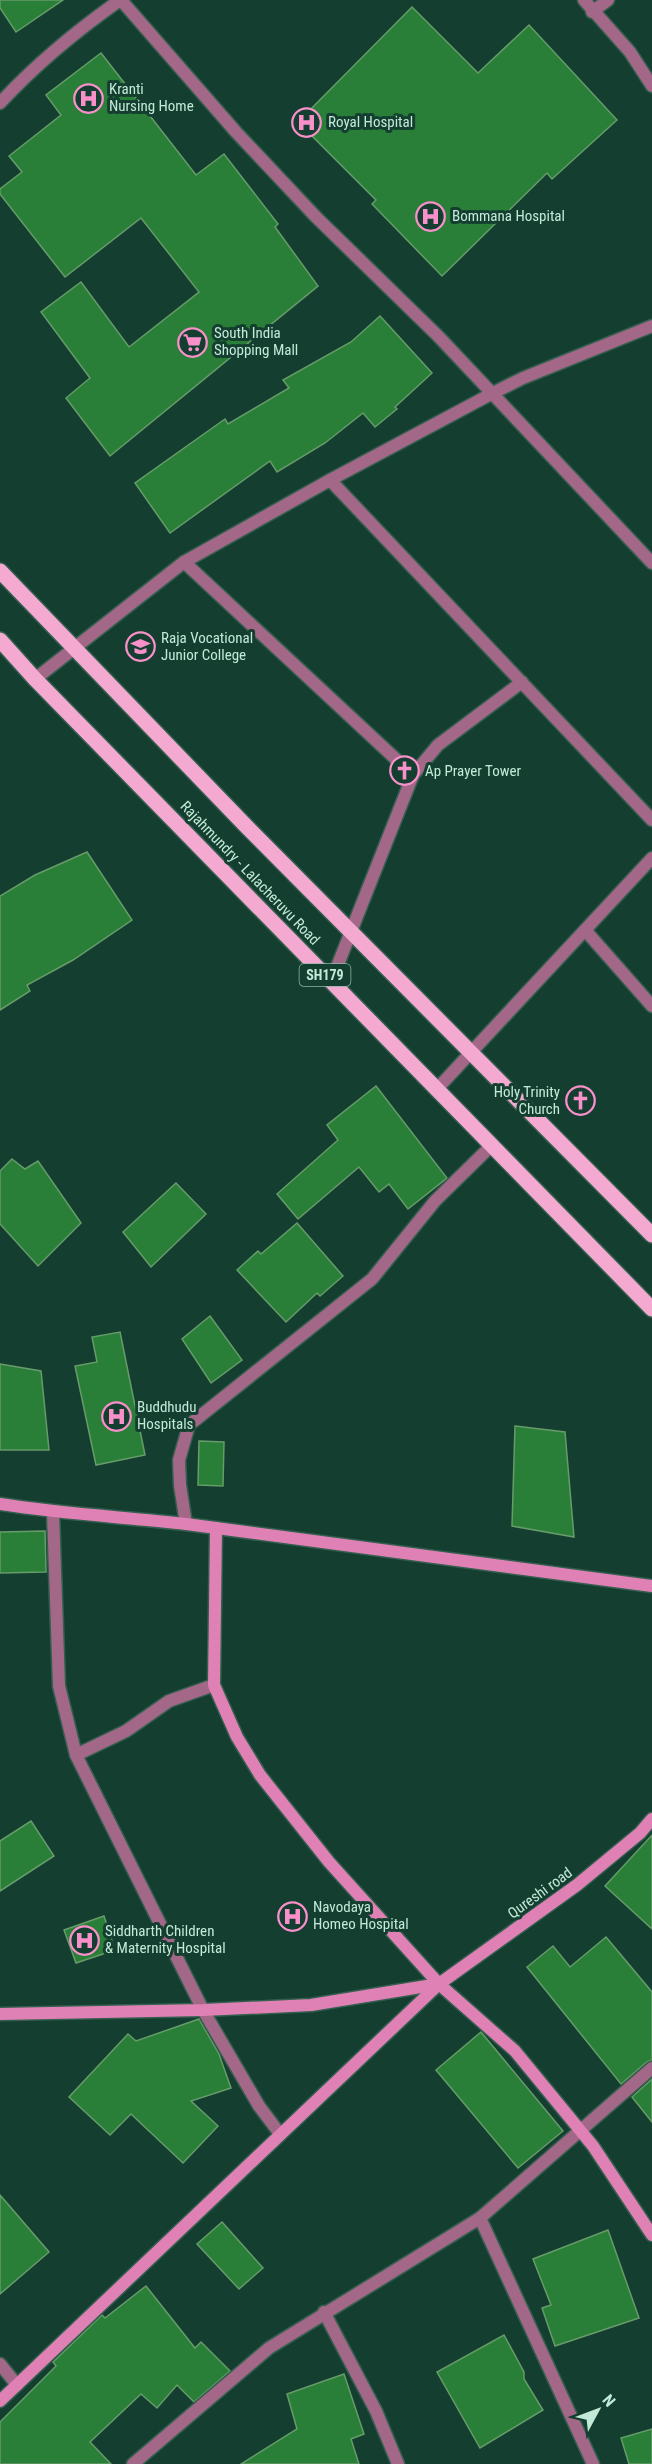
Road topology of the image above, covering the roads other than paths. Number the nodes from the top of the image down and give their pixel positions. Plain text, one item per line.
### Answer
1 (120, 0) edge
2 (584, 0) edge
3 (608, 0) edge
4 (592, 12) junction
5 (652, 86) edge
6 (0, 103) edge
7 (652, 327) edge
8 (493, 393) junction
9 (330, 480) junction
10 (183, 562) junction
11 (652, 563) edge
12 (0, 571) edge
13 (0, 640) edge
14 (74, 648) junction
15 (35, 679) junction
16 (522, 682) junction
17 (413, 775) junction
18 (652, 820) edge
19 (652, 858) edge
20 (585, 930) junction
21 (351, 932) junction
22 (331, 982) junction
23 (652, 1005) edge
24 (471, 1053) junction
25 (436, 1090) junction
26 (491, 1146) junction
27 (652, 1235) edge
28 (652, 1309) edge
29 (0, 1504) edge
30 (53, 1513) junction
31 (186, 1524) junction
32 (216, 1528) junction
33 (652, 1586) edge
34 (214, 1685) junction
35 (76, 1755) junction
36 (652, 1819) edge
37 (439, 1984) junction
38 (204, 2010) junction
39 (0, 2014) edge
40 (652, 2068) edge
41 (580, 2130) junction
42 (280, 2134) junction
43 (480, 2218) junction
44 (652, 2235) edge
45 (324, 2312) junction
46 (0, 2364) edge
47 (17, 2385) junction
48 (0, 2401) edge
49 (133, 2464) edge
50 (398, 2464) edge
51 (593, 2464) edge

1 - 6 street
1 - 8 street
2 - 4 street
3 - 4 street
4 - 5 street
7 - 8 street
8 - 9 street
8 - 11 street
9 - 10 street
9 - 16 street
10 - 14 street
10 - 17 street
12 - 14 main road
13 - 15 main road, Rajahmundry - Lalacheruvu Road / SH179
14 - 15 street
14 - 21 main road
15 - 22 main road, Rajahmundry - Lalacheruvu Road / SH179
16 - 17 street
16 - 18 street
17 - 21 street
19 - 20 street
20 - 23 street
20 - 24 street
21 - 22 street
21 - 24 main road
22 - 25 main road, Rajahmundry - Lalacheruvu Road / SH179
24 - 25 street
24 - 27 main road
25 - 26 main road, Rajahmundry - Lalacheruvu Road / SH179
26 - 28 main road, Rajahmundry - Lalacheruvu Road / SH179
26 - 31 street
29 - 30 street
30 - 31 street
30 - 35 street
31 - 32 street
32 - 33 street
32 - 34 street
34 - 35 street
34 - 37 street
35 - 38 street
36 - 37 street, Qureshi road
37 - 38 street
37 - 41 street
37 - 42 street, Qureshi road
38 - 39 street
38 - 42 street
40 - 41 street
41 - 43 street
41 - 44 street
42 - 47 street, Qureshi road
43 - 45 street
43 - 51 street
45 - 49 street
45 - 50 street
46 - 47 street
47 - 48 street, Qureshi road

